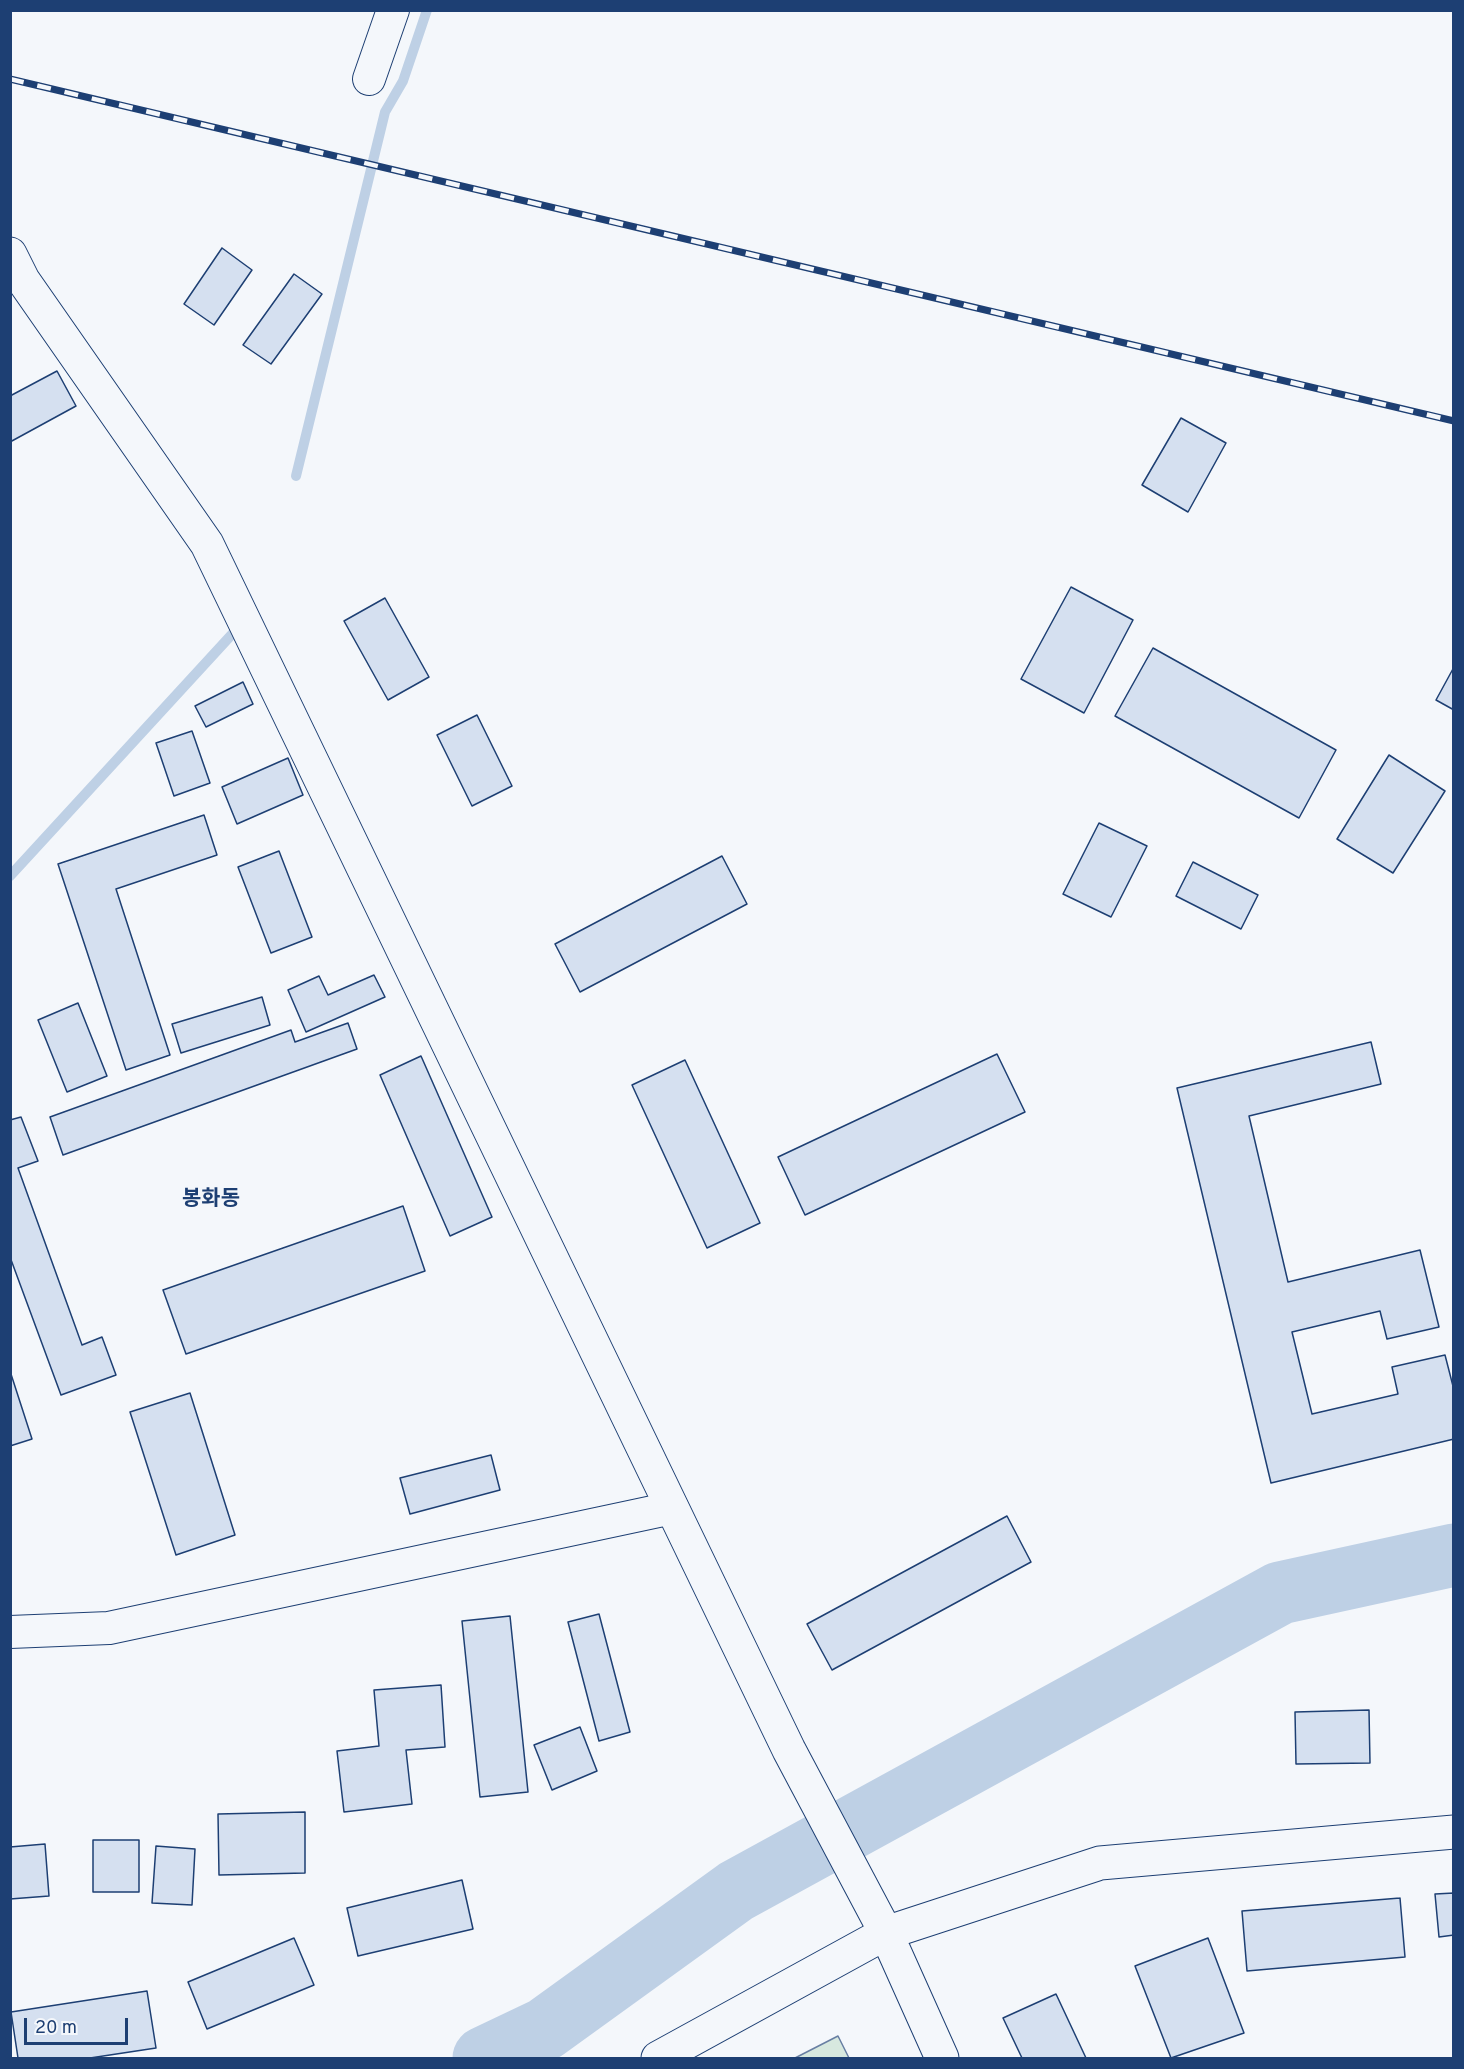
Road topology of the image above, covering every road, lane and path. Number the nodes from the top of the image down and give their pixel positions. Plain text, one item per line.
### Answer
1 (393, 10) edge
2 (369, 79) dead end
3 (10, 254) edge
4 (672, 1508) junction
5 (10, 1632) edge
6 (1454, 1832) edge
7 (886, 1933) junction
8 (658, 2058) edge
9 (942, 2058) edge

1 - 2 street
3 - 4 street
4 - 5 street
4 - 7 street
6 - 7 street
7 - 8 street
7 - 9 street

